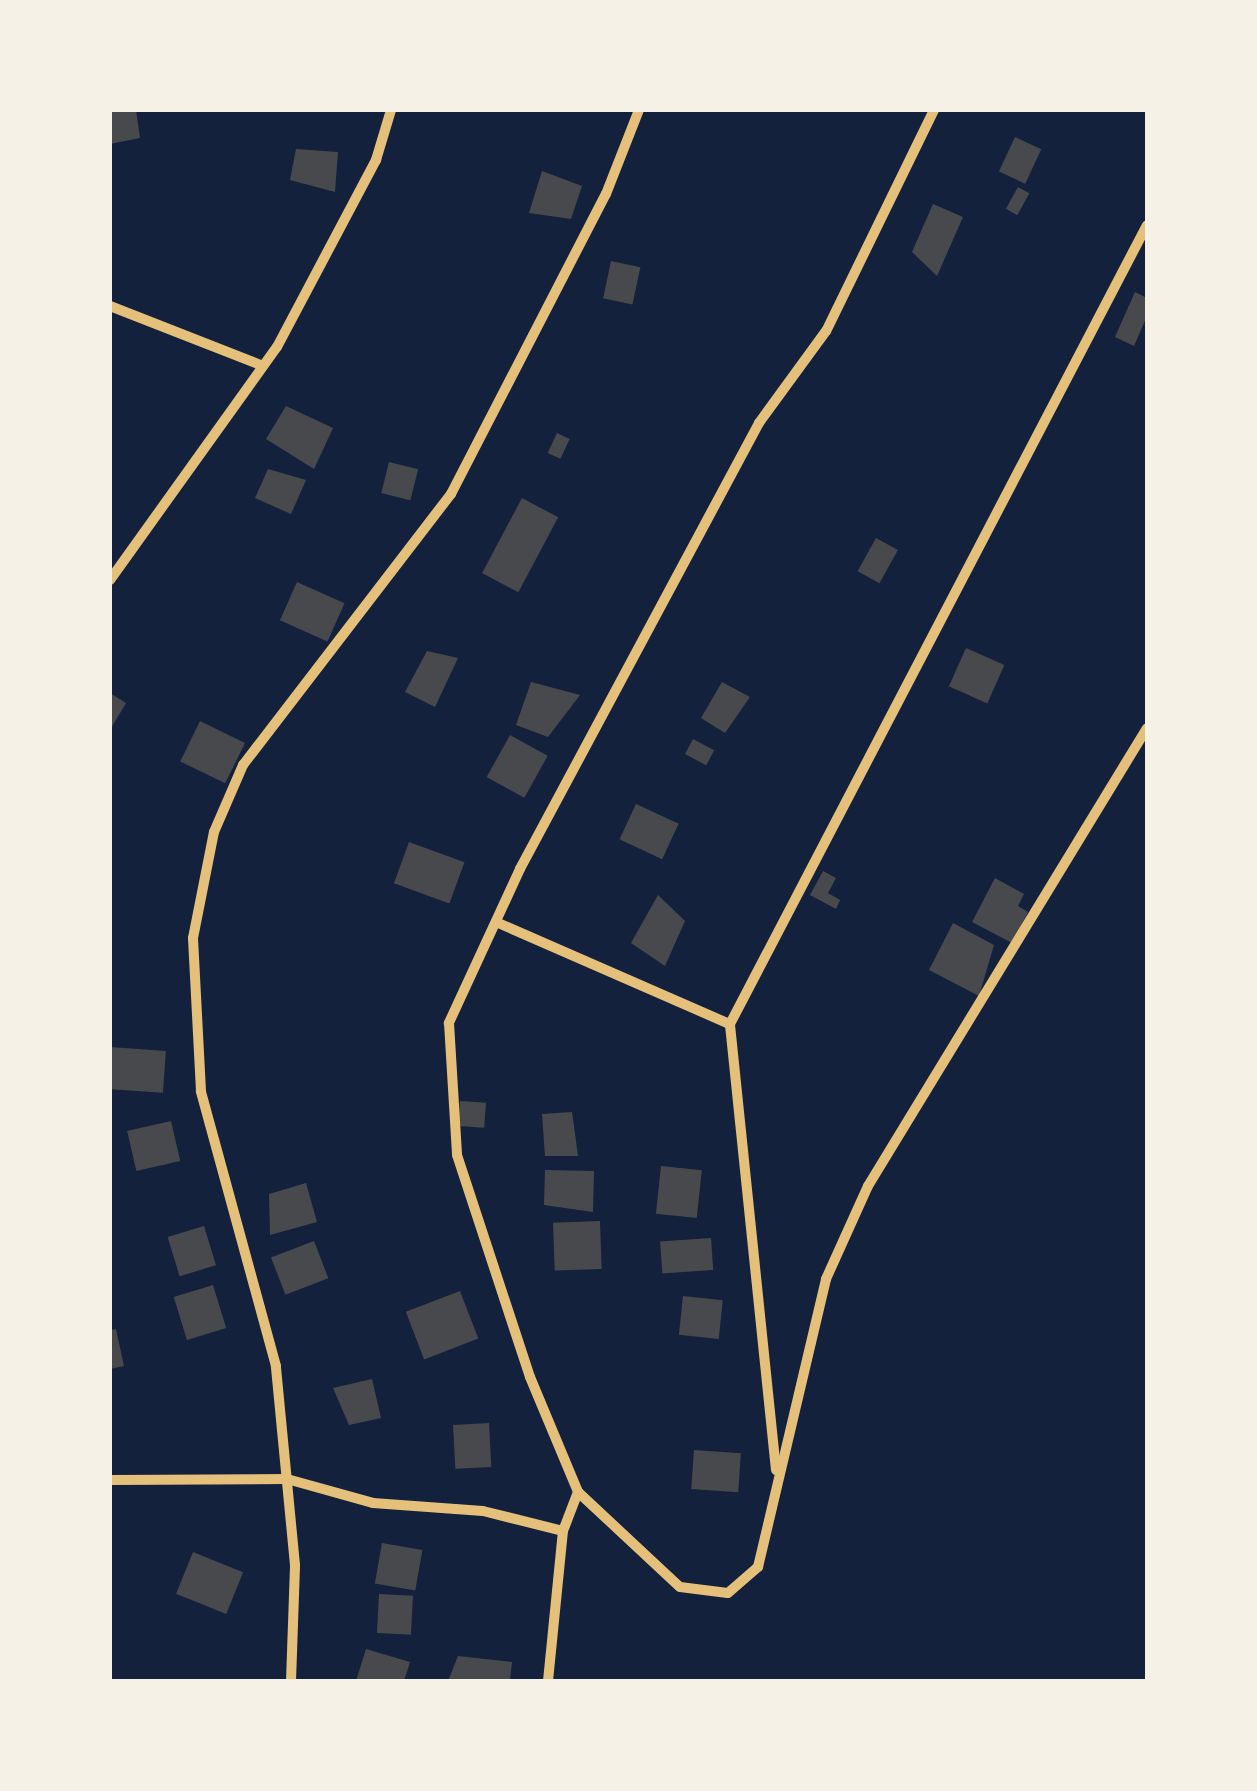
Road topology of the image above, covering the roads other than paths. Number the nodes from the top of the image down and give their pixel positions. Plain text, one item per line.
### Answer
1 (391, 110) edge
2 (639, 110) edge
3 (934, 110) edge
4 (1147, 226) edge
5 (110, 306) edge
6 (263, 366) junction
7 (110, 580) edge
8 (1147, 728) edge
9 (496, 922) junction
10 (730, 1024) junction
11 (776, 1476) junction
12 (287, 1479) junction
13 (110, 1480) edge
14 (578, 1492) junction
15 (563, 1530) junction
16 (291, 1681) edge
17 (548, 1681) edge

1 - 6 street
2 - 12 street
3 - 9 street
4 - 10 street
5 - 6 street
6 - 7 street
8 - 11 street
9 - 10 street
9 - 14 street
10 - 11 street
11 - 14 street
12 - 13 street
12 - 15 street
12 - 16 street
14 - 15 street
15 - 17 street

